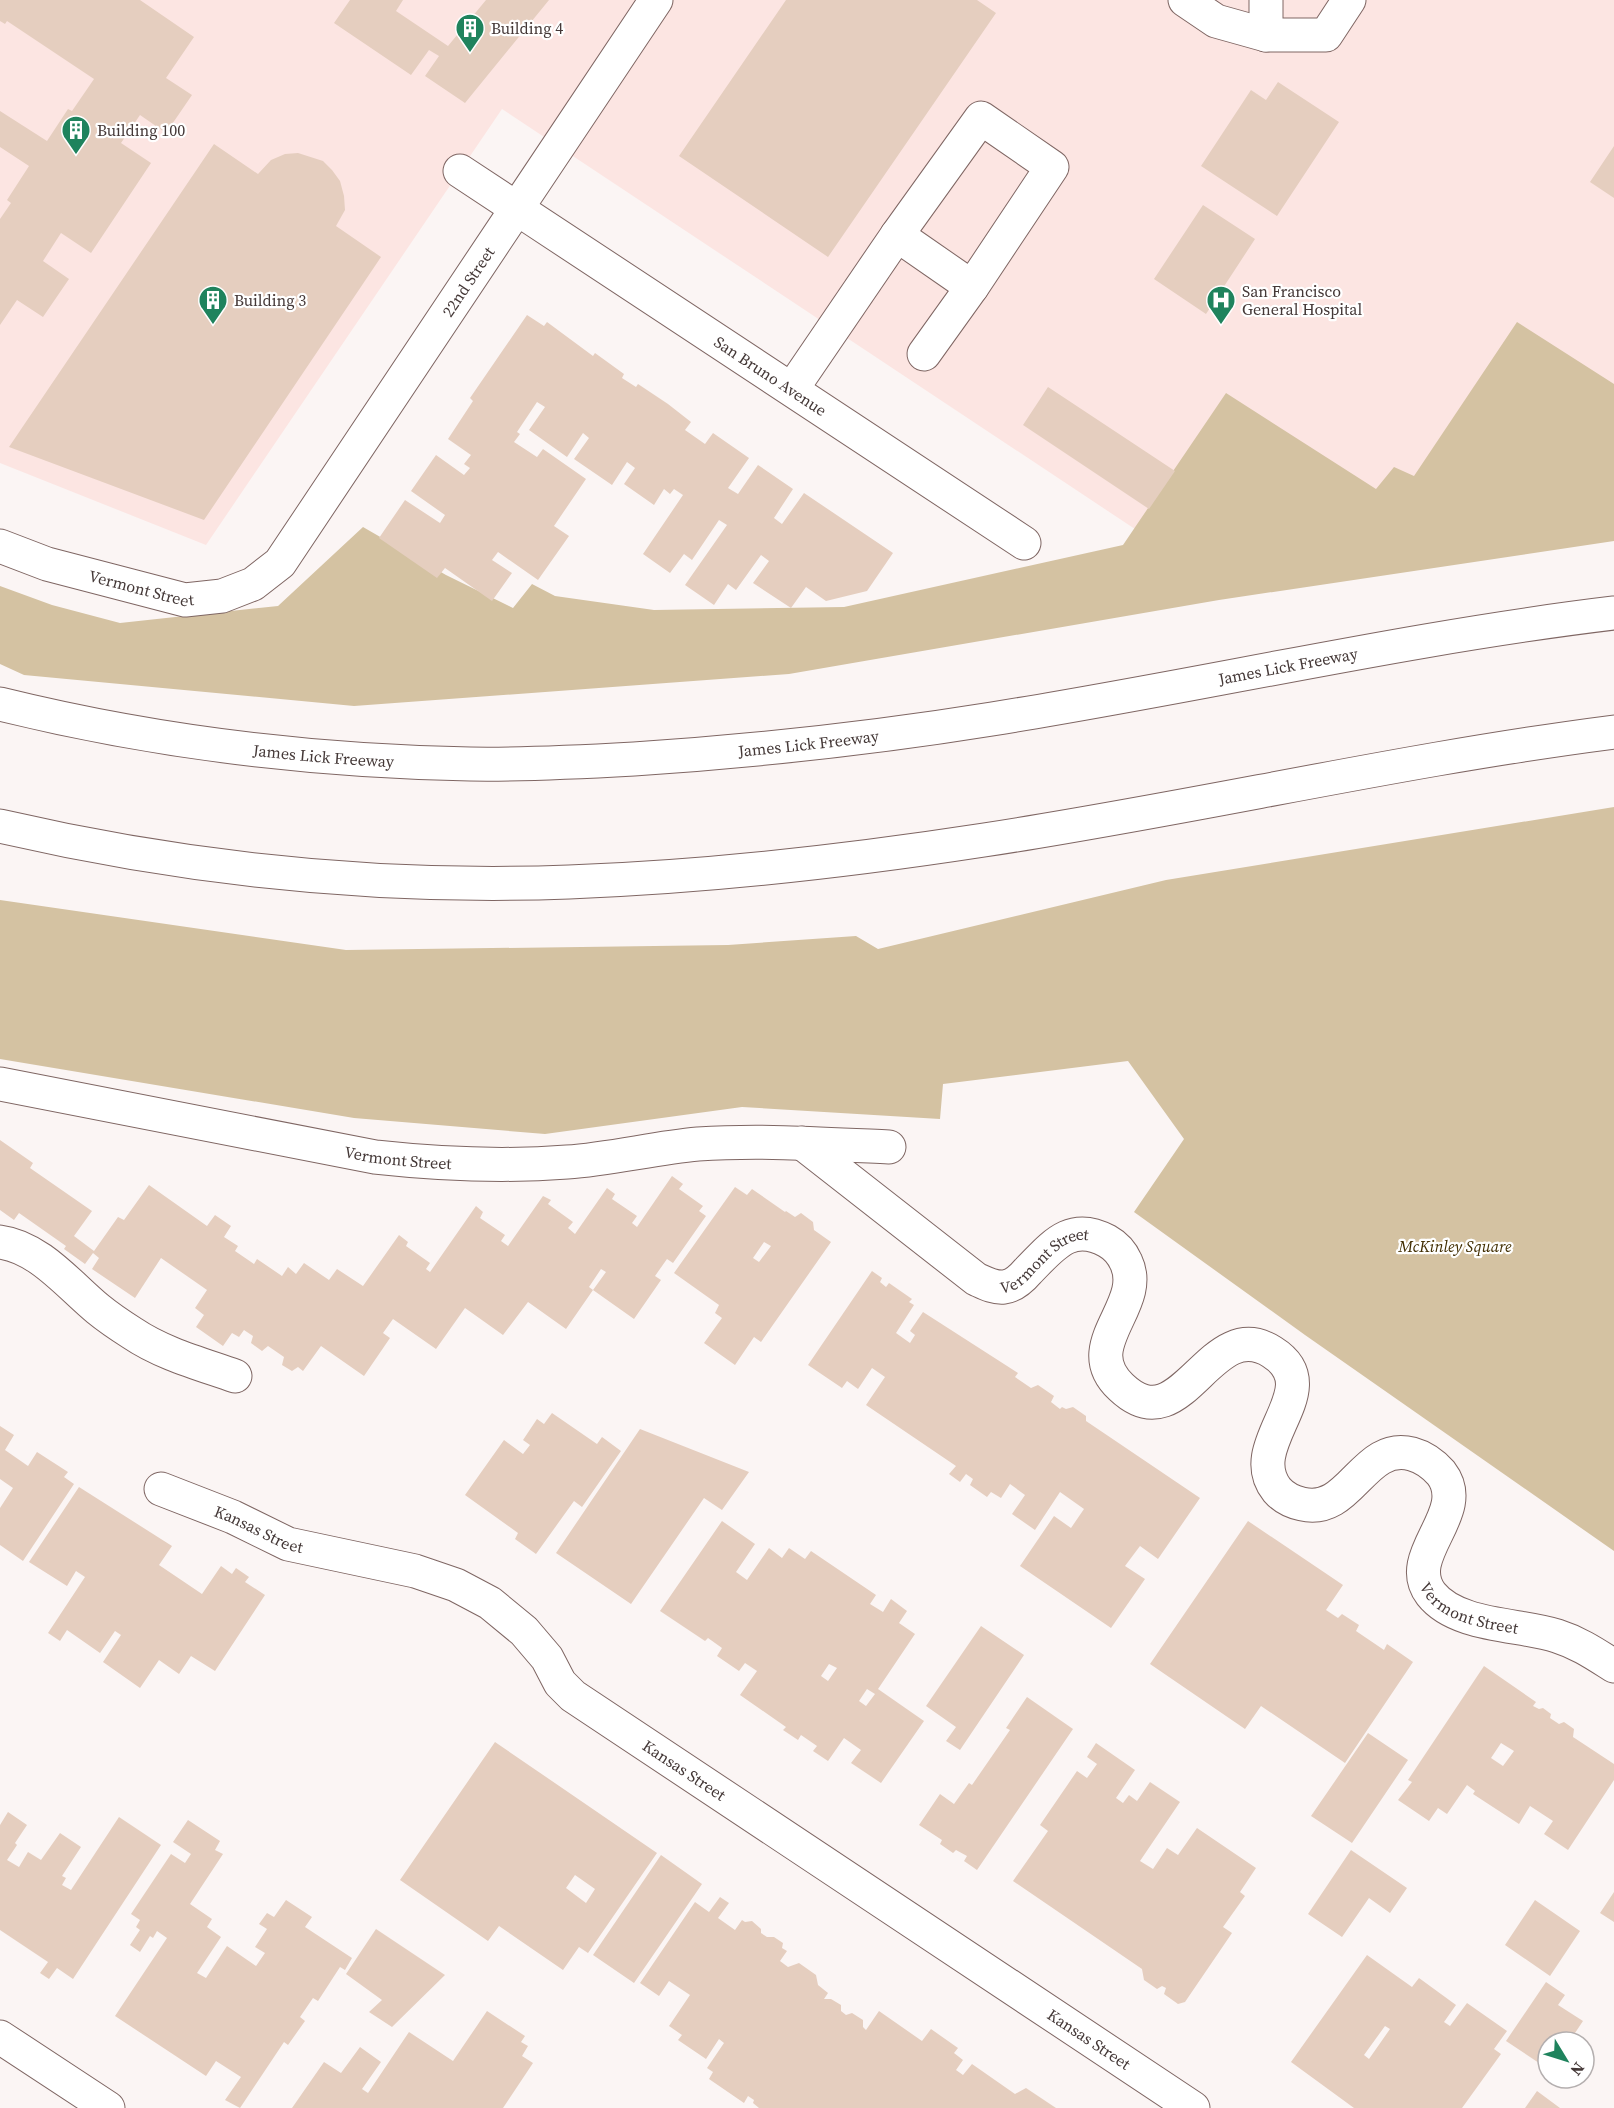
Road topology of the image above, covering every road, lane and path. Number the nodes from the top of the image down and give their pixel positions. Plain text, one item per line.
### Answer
1 (656, 0) edge
2 (1185, 0) edge
3 (1266, 0) edge
4 (1349, 0) edge
5 (1266, 35) junction
6 (460, 171) dead end
7 (517, 207) junction
8 (897, 235) junction
9 (972, 287) junction
10 (924, 354) dead end
11 (792, 389) junction
12 (1024, 543) dead end
13 (0, 546) edge
14 (280, 563) joint
15 (1614, 613) edge
16 (0, 705) edge
17 (1614, 732) edge
18 (0, 826) edge
19 (0, 1084) edge
20 (802, 1143) junction
21 (889, 1147) dead end
22 (0, 1242) edge
23 (235, 1376) dead end
24 (160, 1489) dead end
25 (1614, 1666) edge
26 (0, 2037) edge
27 (108, 2108) edge
28 (1193, 2108) edge

1 - 7 main road, 22nd Street
2 - 5 main road
3 - 5 main road
4 - 5 main road
6 - 7 main road, San Bruno Avenue
7 - 11 main road, San Bruno Avenue
7 - 14 main road, 22nd Street
8 - 9 main road
8 - 9 main road
8 - 11 main road
9 - 10 main road
11 - 12 main road, San Bruno Avenue
13 - 14 main road, Vermont Street
15 - 16 main road, James Lick Freeway
17 - 18 main road
19 - 20 main road, Vermont Street
20 - 21 main road, Vermont Street
20 - 25 main road, Vermont Street
22 - 23 main road
24 - 28 main road, Kansas Street
26 - 27 main road

